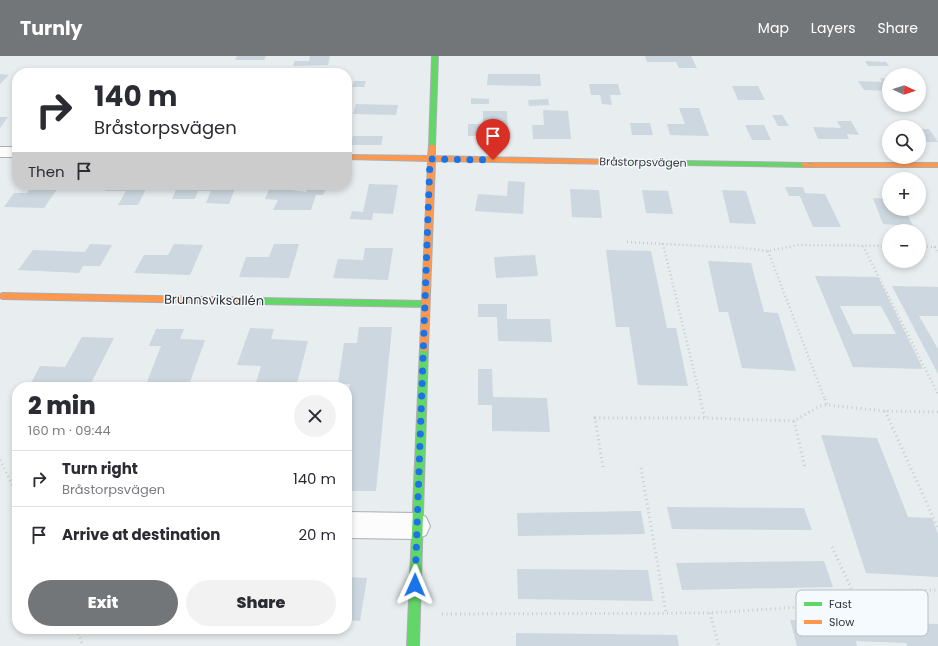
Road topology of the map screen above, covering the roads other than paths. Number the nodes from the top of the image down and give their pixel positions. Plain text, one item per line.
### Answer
1 (435, 56) edge
2 (0, 152) edge
3 (12, 152) edge
4 (352, 157) edge
5 (430, 159) junction
6 (938, 165) edge
7 (3, 296) dead end
8 (425, 304) junction
9 (352, 525) edge
10 (417, 526) junction
11 (413, 646) edge

1 - 5 street
2 - 3 street
4 - 5 street, Bråstorpsvägen
5 - 6 street, Bråstorpsvägen
5 - 8 street
7 - 8 street, Brunnsviksallén
8 - 10 street
9 - 10 street
10 - 11 street

